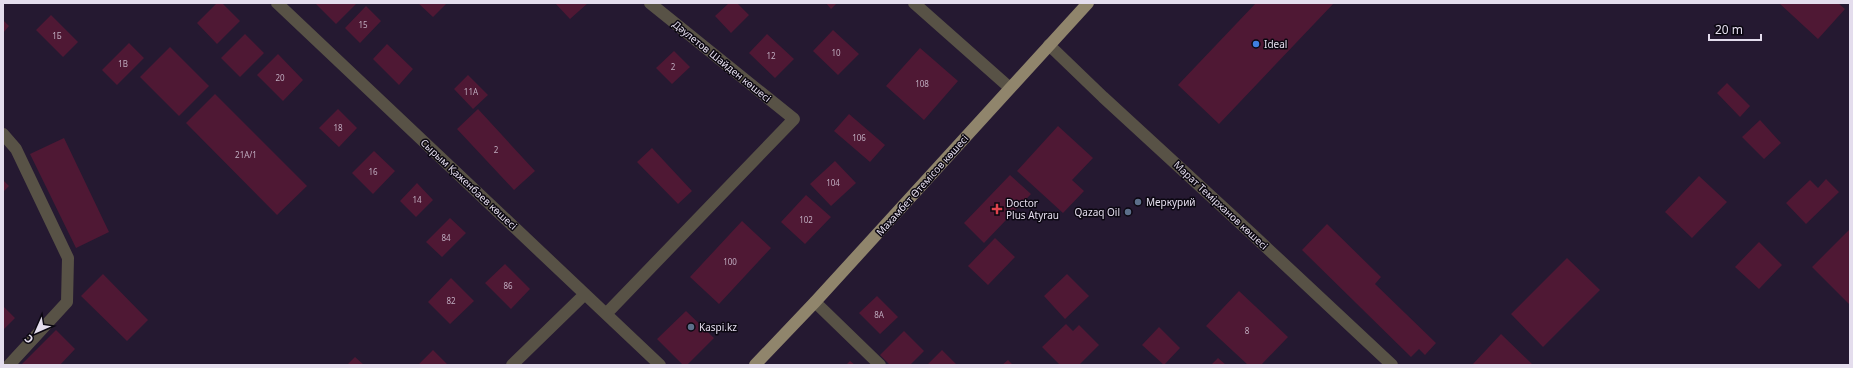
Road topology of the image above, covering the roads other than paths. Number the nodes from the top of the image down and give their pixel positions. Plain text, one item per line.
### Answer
1 (277, 3) edge
2 (650, 3) edge
3 (914, 3) edge
4 (1088, 3) edge
5 (1050, 44) junction
6 (1010, 88) junction
7 (3, 134) edge
8 (585, 294) junction
9 (815, 302) junction
10 (606, 314) junction
11 (9, 365) edge
12 (512, 365) edge
13 (660, 365) edge
14 (755, 365) edge
15 (880, 365) edge
16 (1392, 365) edge

1 - 8 street, Сырым Қаженбаев көшесі
2 - 10 street, Дәулетов Шайден көшесі
3 - 6 street
4 - 5 main road, Махамбет Өтемісов көшесі
5 - 6 main road, Махамбет Өтемісов көшесі
5 - 16 street, Марат Темірханов көшесі
6 - 9 main road, Махамбет Өтемісов көшесі
7 - 11 street
8 - 10 street, Сырым Қаженбаев көшесі
8 - 12 street
9 - 14 main road, Махамбет Өтемісов көшесі
9 - 15 street
10 - 13 street, Сырым Қаженбаев көшесі

